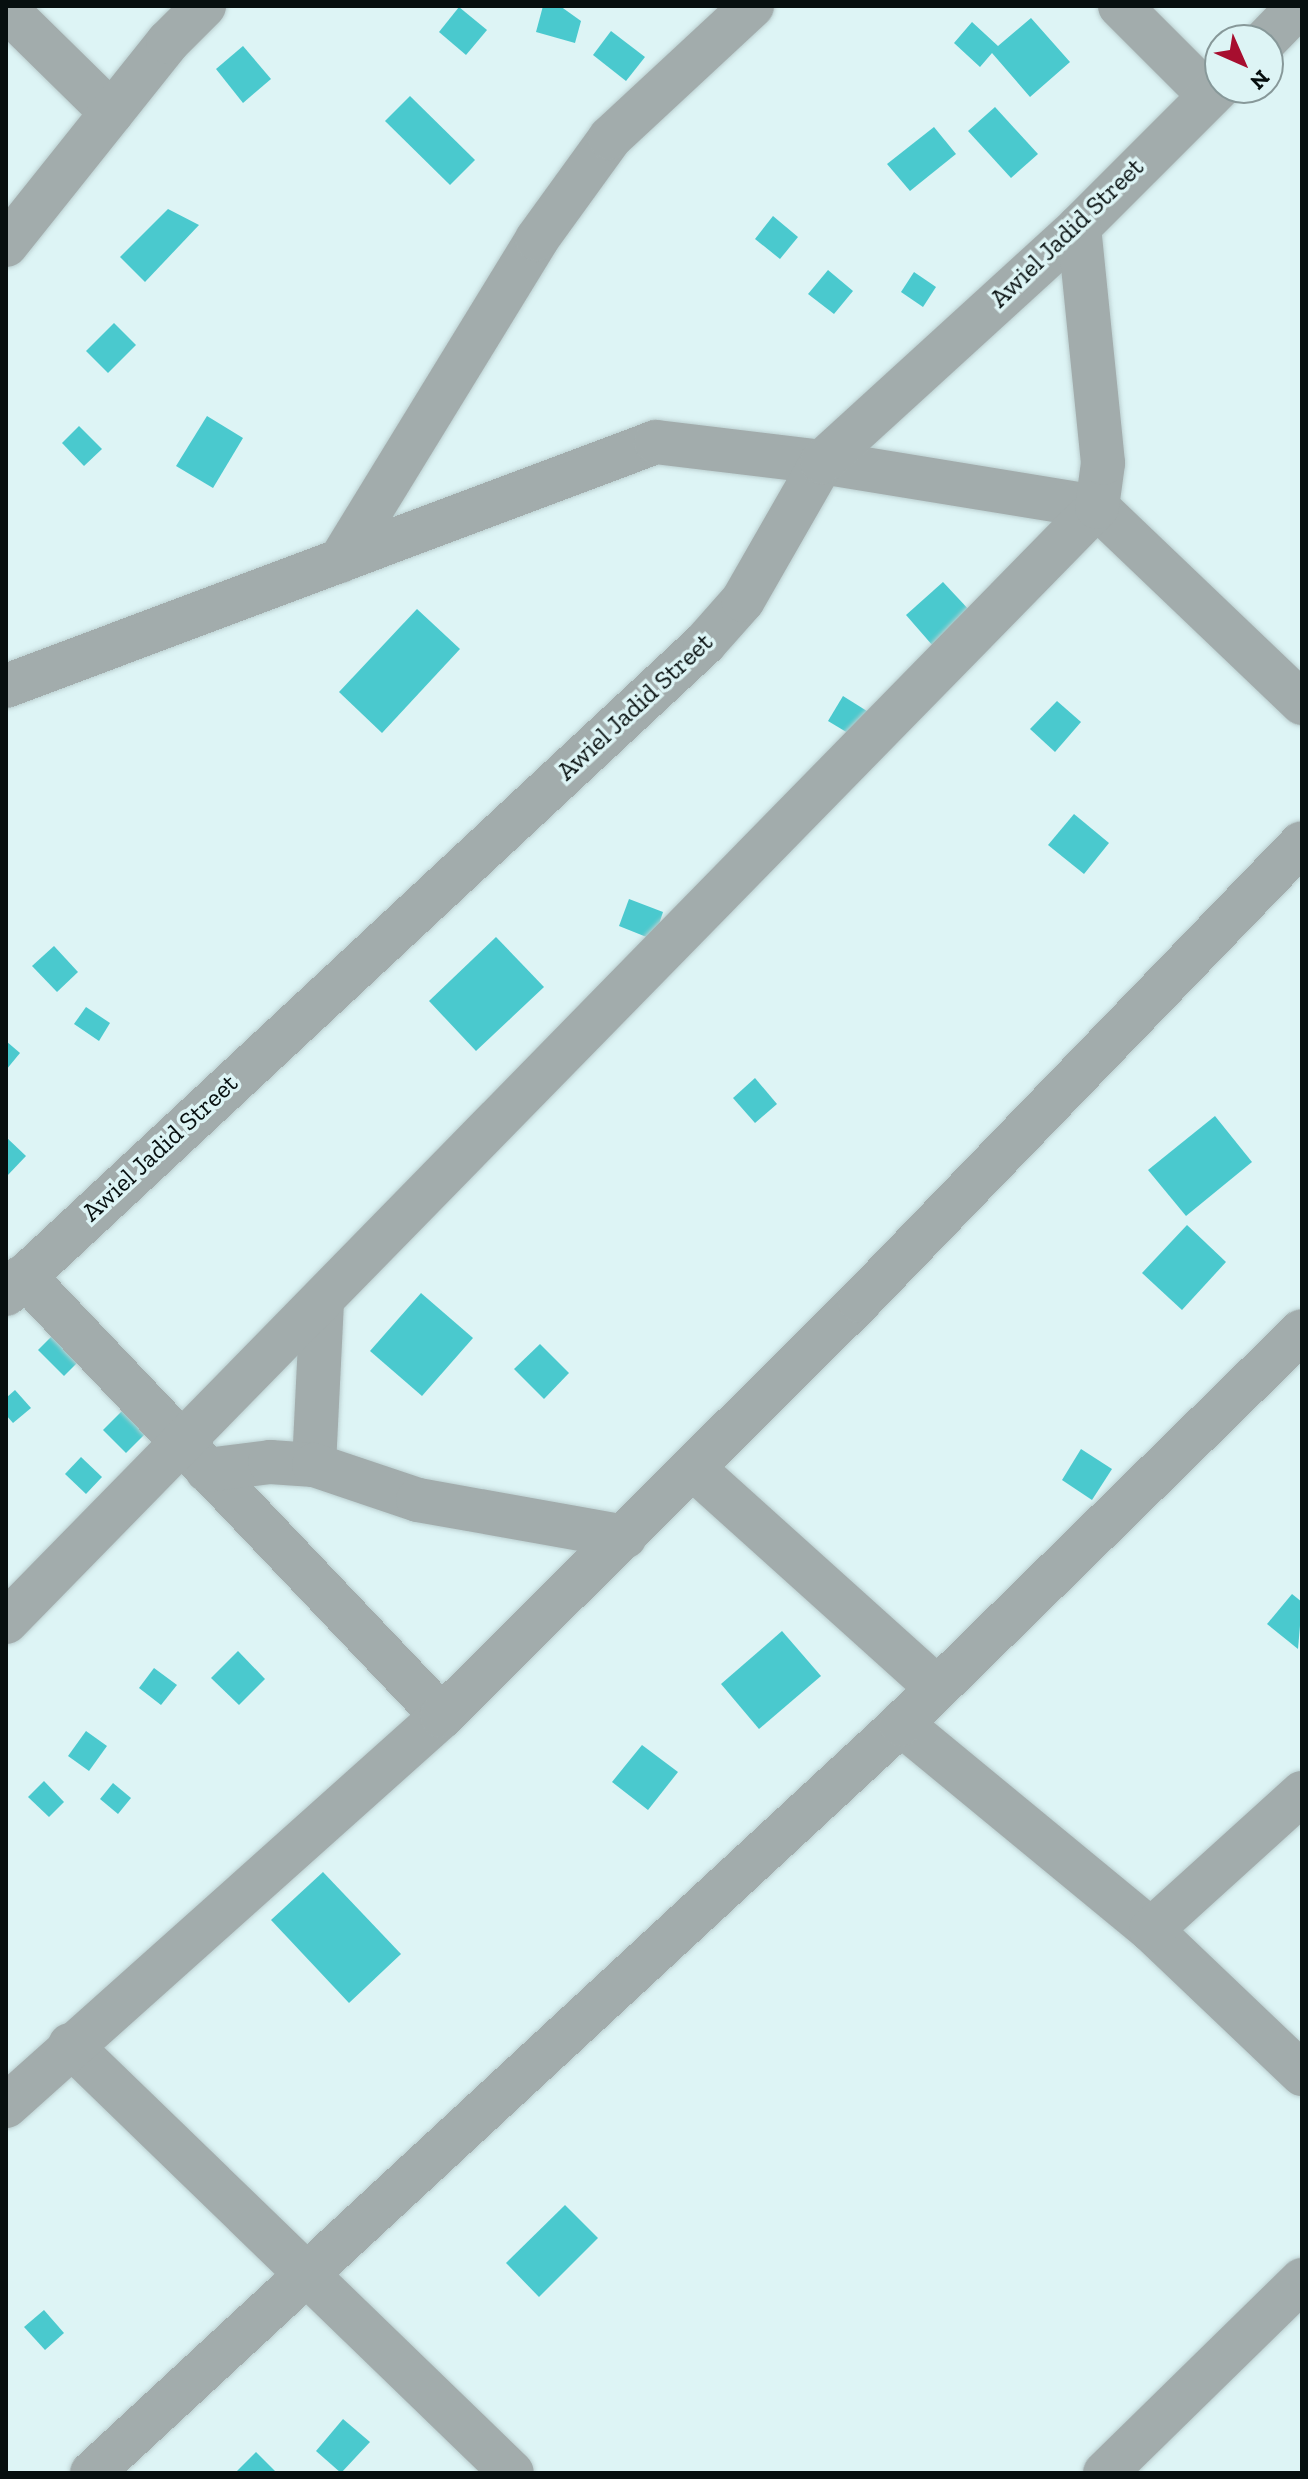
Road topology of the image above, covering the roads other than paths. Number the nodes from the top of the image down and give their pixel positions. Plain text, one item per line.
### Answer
1 (204, 6) edge
2 (752, 6) edge
3 (1120, 6) edge
4 (1299, 6) edge
5 (6, 9) edge
6 (1282, 24) edge
7 (1204, 81) edge
8 (1204, 102) edge
9 (112, 113) junction
10 (1079, 227) junction
11 (6, 245) edge
12 (822, 462) junction
13 (1097, 507) junction
14 (340, 561) junction
15 (6, 686) edge
16 (1302, 703) edge
17 (1302, 843) edge
18 (15, 1285) edge
19 (322, 1301) junction
20 (1302, 1331) edge
21 (195, 1457) junction
22 (314, 1465) junction
23 (693, 1468) junction
24 (625, 1537) junction
25 (6, 1622) edge
26 (936, 1687) junction
27 (442, 1716) junction
28 (901, 1724) junction
29 (1302, 1793) edge
30 (1151, 1930) junction
31 (70, 2045) junction
32 (1302, 2074) edge
33 (6, 2106) edge
34 (309, 2274) junction
35 (1302, 2280) edge
36 (92, 2473) edge
37 (512, 2473) edge
38 (1105, 2473) edge

1 - 9 street
2 - 14 street
3 - 7 street
4 - 6 street
5 - 9 street
8 - 10 street, Awiel Jadid Street
9 - 11 street
10 - 12 street, Awiel Jadid Street
10 - 13 street
12 - 13 street
12 - 14 street
12 - 18 street, Awiel Jadid Street
13 - 16 street
13 - 19 street
14 - 15 street
17 - 23 street
18 - 21 street
19 - 21 street
19 - 22 street
20 - 26 street
21 - 22 street
21 - 25 street
21 - 27 street
22 - 24 street
23 - 24 street
23 - 26 street
24 - 27 street
26 - 28 street
27 - 31 street
28 - 30 street
28 - 34 street
29 - 30 street
30 - 32 street
31 - 33 street
31 - 34 street
34 - 36 street
34 - 37 street
35 - 38 street

